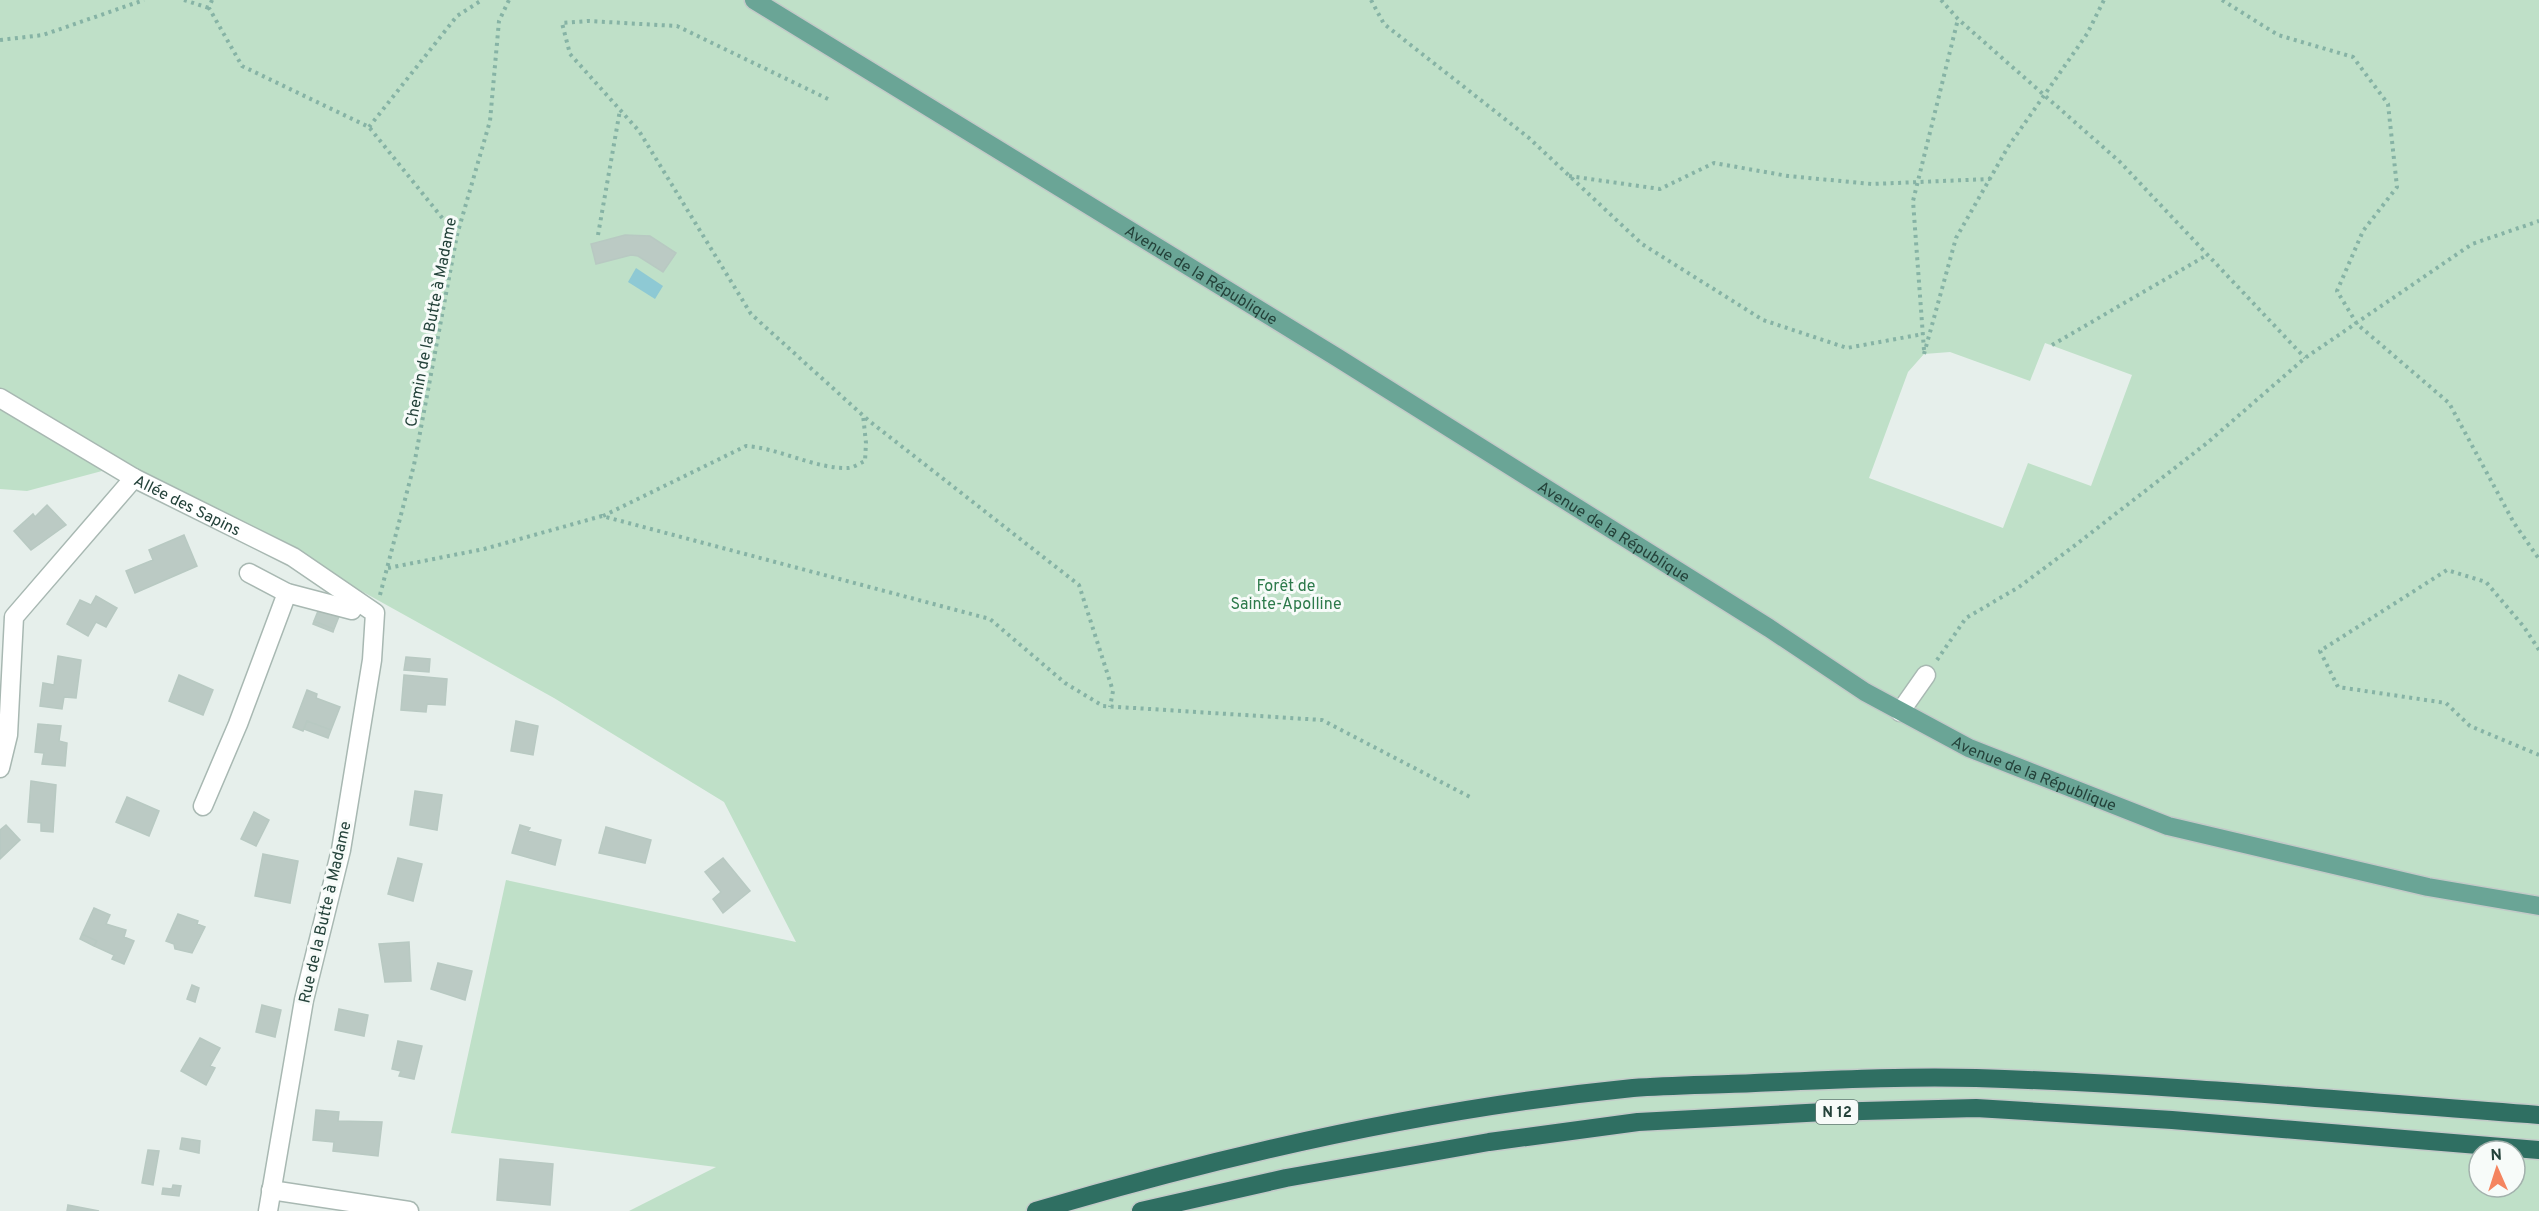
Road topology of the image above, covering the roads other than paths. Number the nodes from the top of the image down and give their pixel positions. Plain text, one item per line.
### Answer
1 (754, 0) edge
2 (0, 398) edge
3 (134, 478) junction
4 (249, 573) dead end
5 (287, 593) junction
6 (357, 601) junction
7 (375, 613) joint
8 (7, 614) edge
9 (1926, 675) road end
10 (1900, 712) junction
11 (4, 736) edge
12 (0, 768) edge
13 (203, 806) dead end
14 (2539, 906) edge
15 (2539, 1115) edge
16 (2539, 1150) edge
17 (272, 1190) junction
18 (268, 1211) edge
19 (409, 1211) edge
20 (1036, 1211) edge
21 (1141, 1211) edge

1 - 10 main road, Avenue de la République
2 - 3 street, Allée des Sapins
3 - 6 street, Allée des Sapins
3 - 8 street
4 - 5 street
5 - 6 street
5 - 13 street
6 - 7 street, Allée des Sapins
7 - 17 street, Rue de la Butte à Madame
8 - 11 street
9 - 10 street
10 - 14 main road, Avenue de la République
11 - 12 street
15 - 20 highway, N 12
16 - 21 highway, N 12
17 - 18 street, Rue de la Butte à Madame
17 - 19 street

